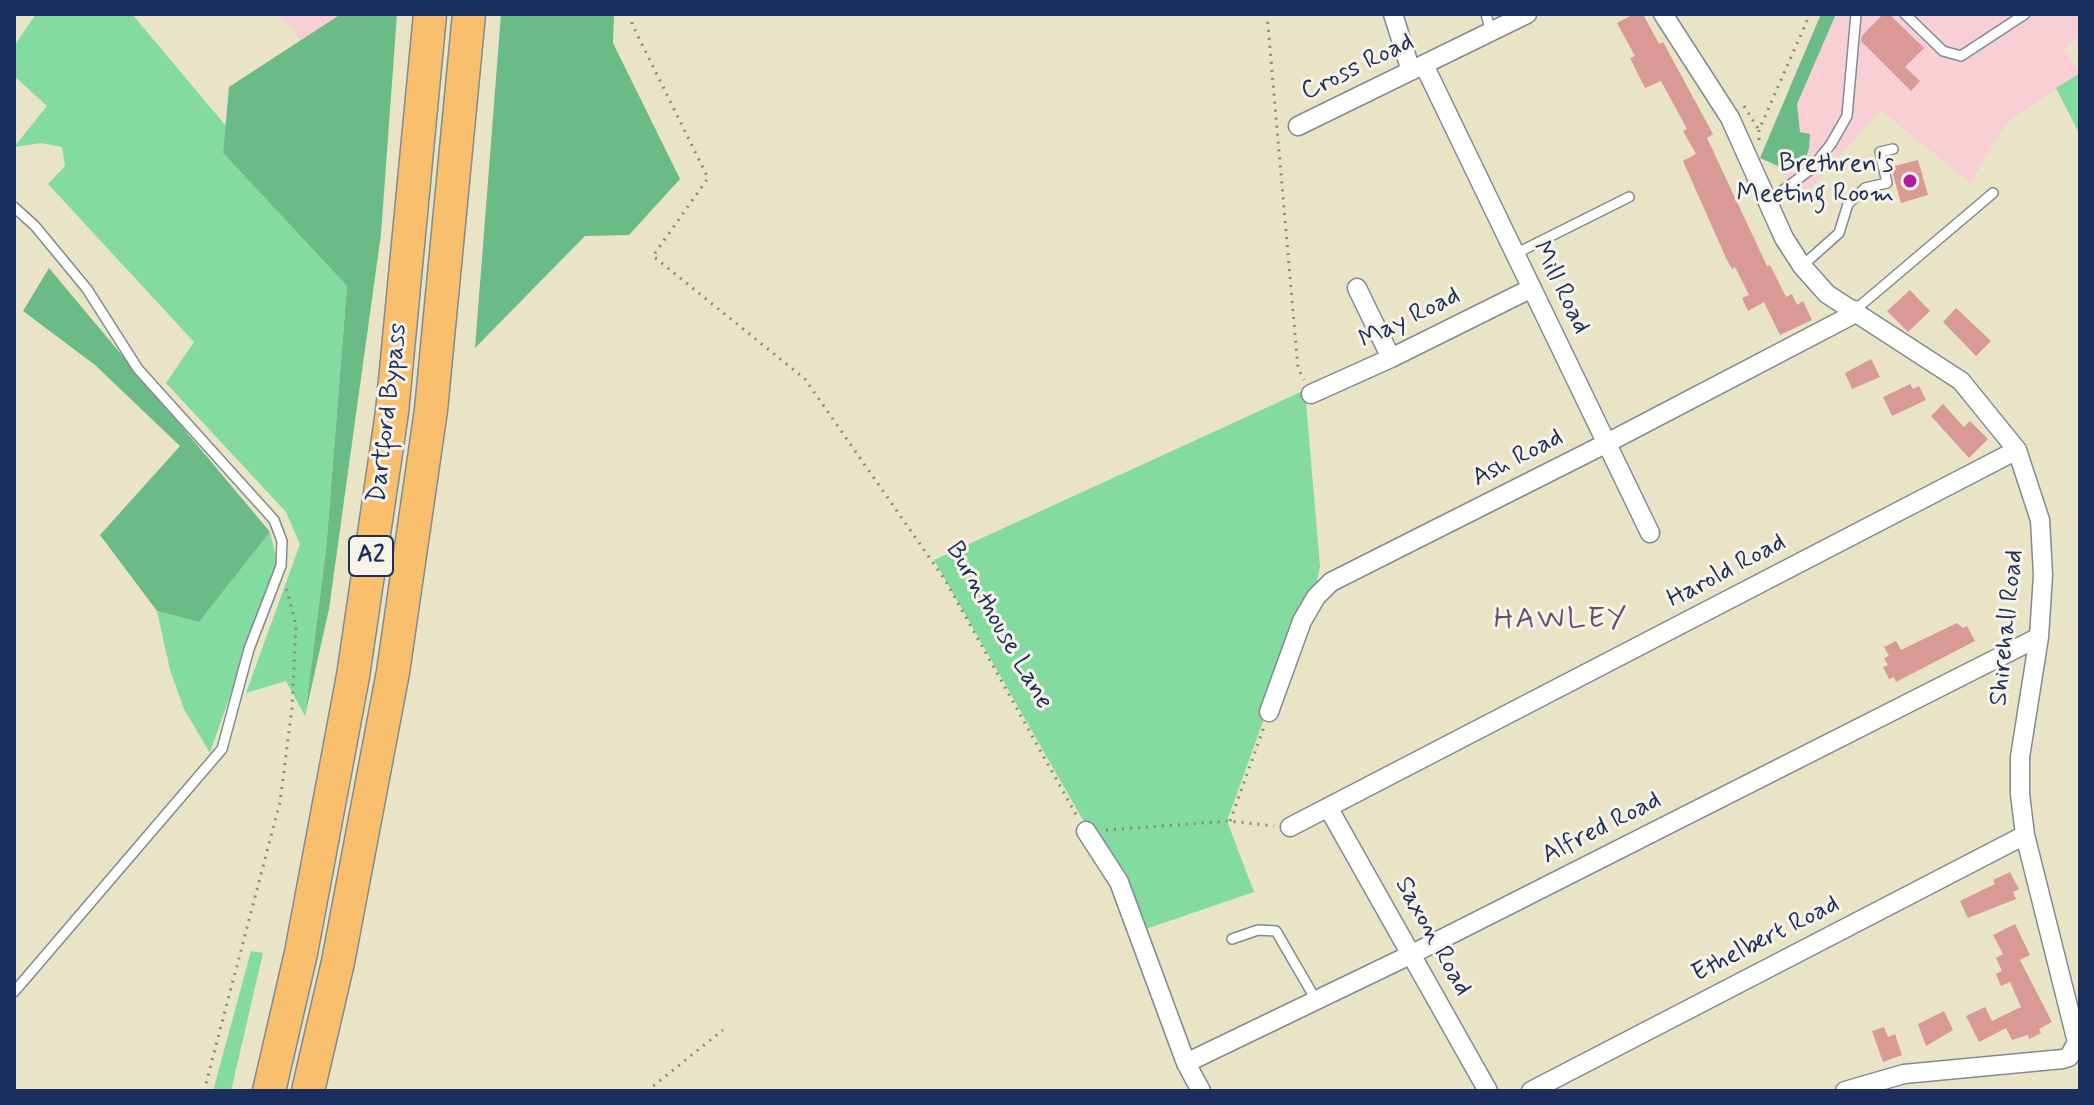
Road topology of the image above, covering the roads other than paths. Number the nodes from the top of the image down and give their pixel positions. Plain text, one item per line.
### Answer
1 (430, 14) edge
2 (469, 14) edge
3 (1393, 14) edge
4 (1527, 14) edge
5 (1663, 14) edge
6 (1856, 14) edge
7 (1905, 14) edge
8 (2025, 14) edge
9 (1489, 23) edge
10 (1418, 68) junction
11 (1298, 126) dead end
12 (1893, 149) dead end
13 (1993, 193) dead end
14 (1629, 197) dead end
15 (1767, 202) junction
16 (14, 207) edge
17 (1515, 254) junction
18 (1802, 266) junction
19 (1357, 288) dead end
20 (1532, 288) junction
21 (1855, 310) junction
22 (1391, 358) junction
23 (1311, 394) road end
24 (1607, 443) junction
25 (2017, 450) junction
26 (1650, 533) dead end
27 (2039, 637) junction
28 (1269, 712) road end
29 (1329, 809) junction
30 (1290, 827) road end
31 (1086, 831) road end
32 (2025, 835) junction
33 (1232, 939) dead end
34 (1412, 954) junction
35 (14, 992) edge
36 (1316, 1000) junction
37 (1186, 1063) junction
38 (269, 1091) edge
39 (308, 1091) edge
40 (1201, 1091) edge
41 (1488, 1091) edge
42 (1531, 1091) edge
43 (1845, 1091) edge

1 - 38 highway, Dartford Bypass / A2
2 - 39 highway, Dartford Bypass / A2
3 - 10 street, Mill Road
4 - 9 street, Cross Road
5 - 15 street, Shirehall Road
6 - 15 lane
7 - 8 lane
9 - 10 street, Cross Road
10 - 11 street, Cross Road
10 - 17 street, Mill Road
12 - 18 lane
13 - 21 lane
14 - 17 lane
15 - 18 street, Shirehall Road
16 - 35 lane
17 - 20 street, Mill Road
18 - 21 street, Shirehall Road
19 - 22 street
20 - 22 street, May Road
20 - 24 street, Mill Road
21 - 24 street, Ash Road
21 - 25 street, Shirehall Road
22 - 23 street, May Road
24 - 26 street, Mill Road
24 - 28 street, Ash Road
25 - 27 street, Shirehall Road
25 - 29 street, Harold Road
27 - 32 street, Shirehall Road
27 - 34 street, Alfred Road
29 - 30 street, Harold Road
29 - 34 street, Saxon Road
31 - 37 street
32 - 42 street, Ethelbert Road
32 - 43 street, Shirehall Road
33 - 36 lane
34 - 36 street, Alfred Road
34 - 41 street, Saxon Road
36 - 37 street, Alfred Road
37 - 40 street

